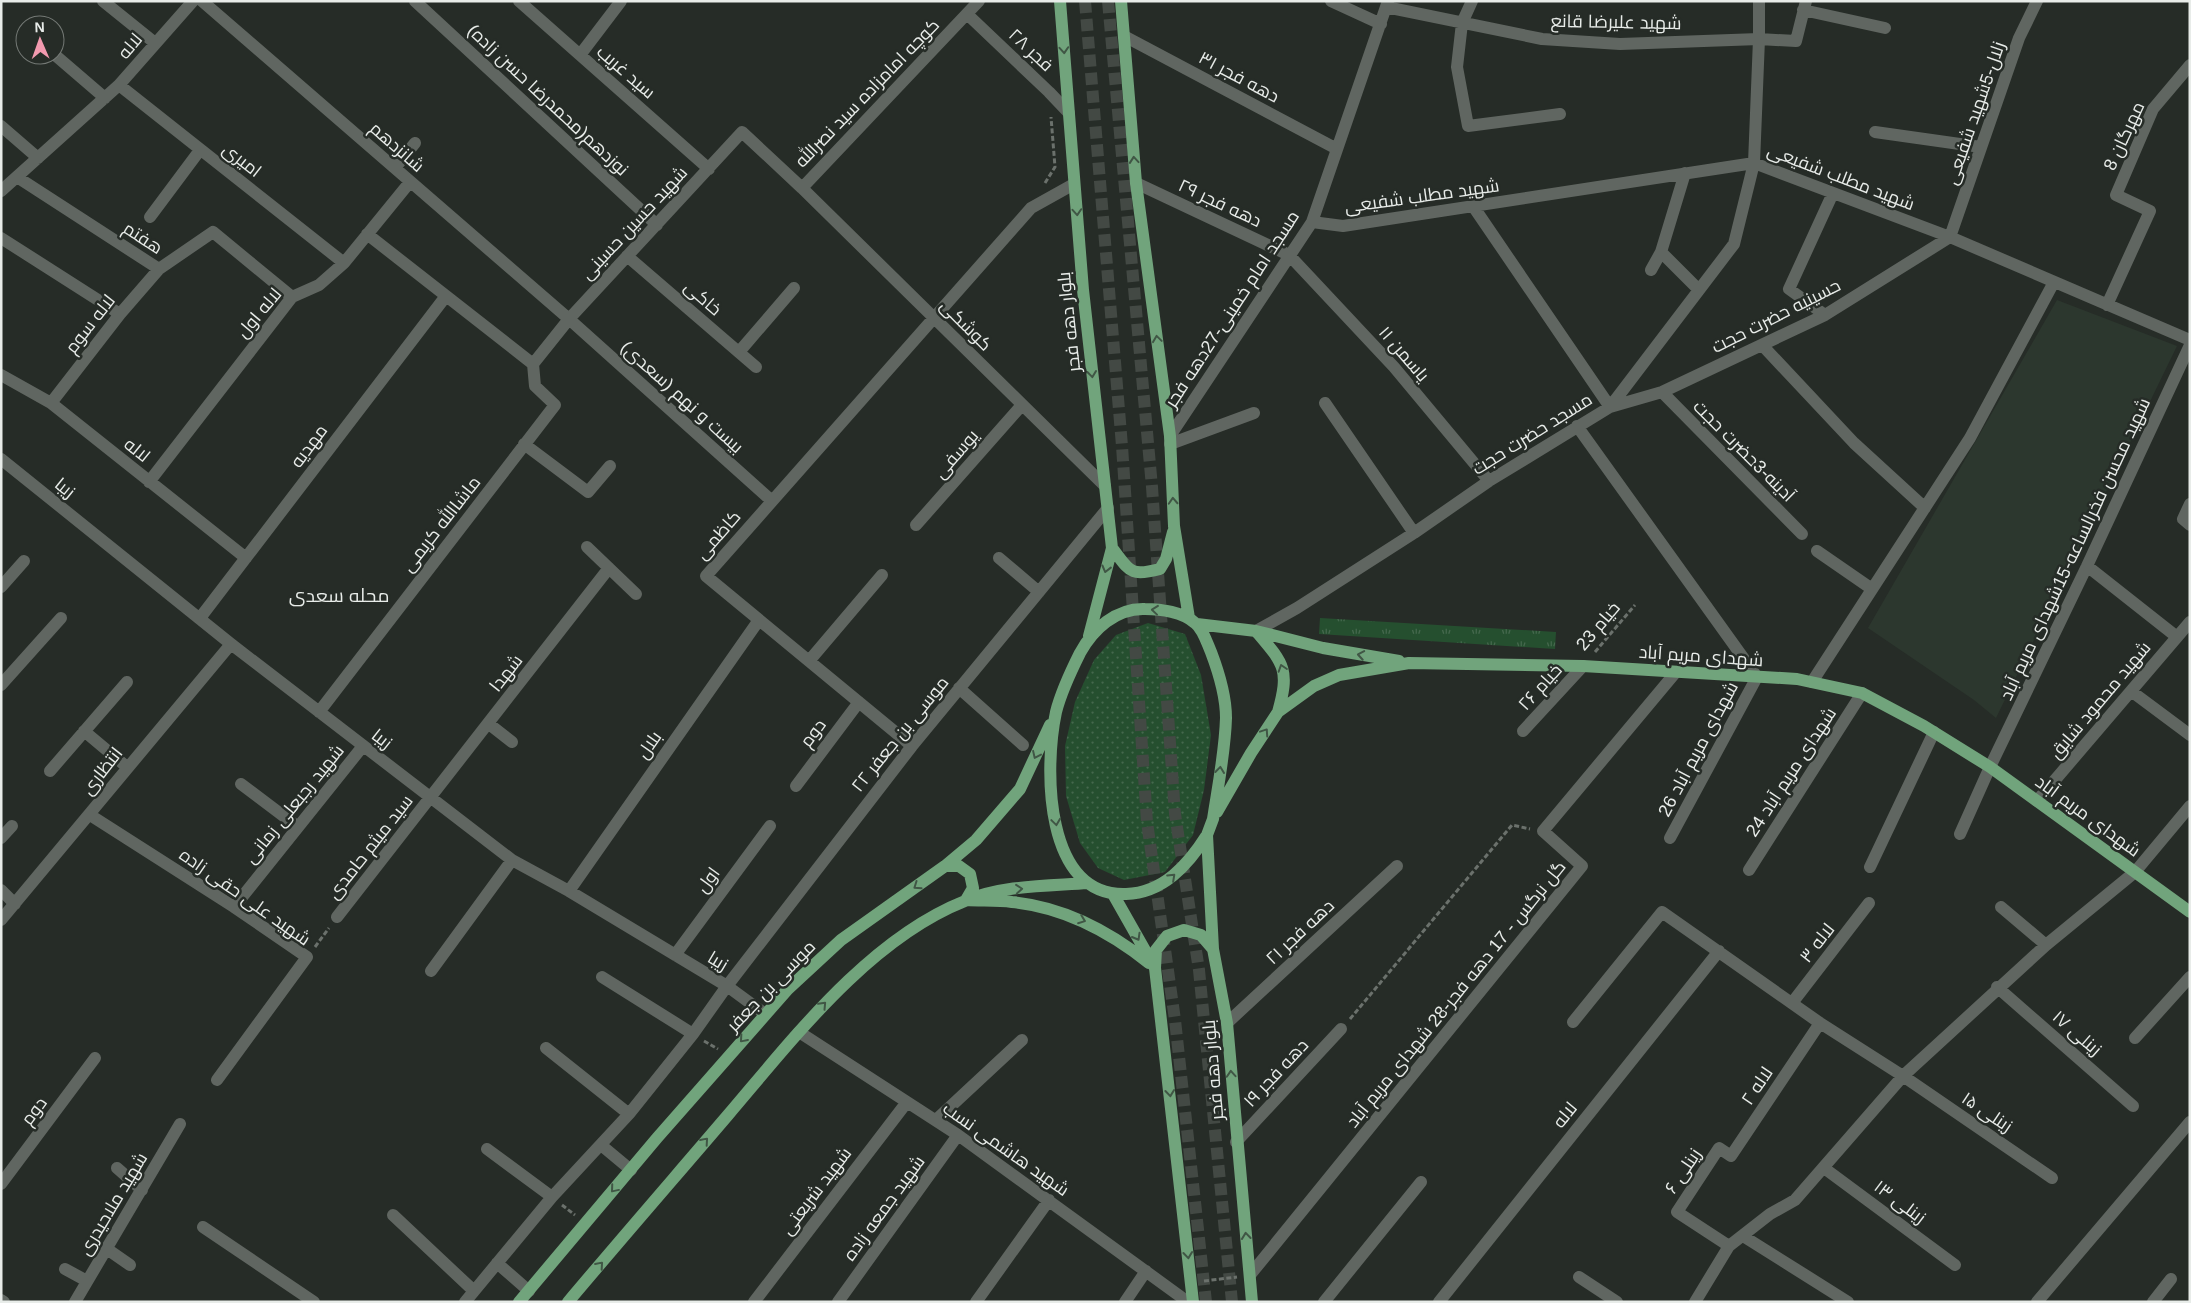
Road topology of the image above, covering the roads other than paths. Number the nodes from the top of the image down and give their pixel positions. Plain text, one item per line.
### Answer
1 (103, 1) edge
2 (193, 1) edge
3 (202, 1) edge
4 (415, 1) edge
5 (519, 1) edge
6 (621, 1) edge
7 (979, 1) edge
8 (1060, 1) edge
9 (1121, 1) edge
10 (1332, 1) edge
11 (1472, 1) edge
12 (1759, 1) edge
13 (2037, 1) edge
14 (1387, 4) edge
15 (1804, 6) edge
16 (967, 14) junction
17 (1462, 23) junction
18 (1381, 24) junction
19 (1886, 28) dead end
20 (1124, 36) junction
21 (1759, 39) junction
22 (154, 44) junction
23 (580, 55) junction
24 (65, 64) edge
25 (2190, 65) edge
26 (120, 85) junction
27 (105, 98) junction
28 (1069, 113) junction
29 (1560, 114) dead end
30 (1, 126) edge
31 (1875, 132) dead end
32 (415, 143) dead end
33 (1981, 147) junction
34 (200, 150) junction
35 (1337, 150) junction
36 (38, 158) junction
37 (1754, 163) junction
38 (395, 168) junction
39 (709, 169) junction
40 (1685, 173) junction
41 (17, 177) junction
42 (410, 182) junction
43 (1136, 183) junction
44 (1074, 184) junction
45 (802, 188) junction
46 (1, 191) edge
47 (1833, 193) junction
48 (1473, 206) junction
49 (150, 217) dead end
50 (1312, 222) junction
51 (657, 225) junction
52 (367, 234) junction
53 (1950, 237) junction
54 (1, 238) edge
55 (1660, 252) junction
56 (1289, 255) junction
57 (627, 256) junction
58 (344, 262) junction
59 (159, 269) junction
60 (1650, 270) dead end
61 (2054, 282) junction
62 (794, 288) dead end
63 (1699, 290) junction
64 (446, 296) junction
65 (292, 297) junction
66 (2107, 304) junction
67 (120, 314) junction
68 (1825, 315) junction
69 (934, 318) junction
70 (569, 319) junction
71 (2190, 340) edge
72 (1762, 345) junction
73 (2190, 345) edge
74 (739, 352) junction
75 (533, 364) junction
76 (756, 367) dead end
77 (1, 376) edge
78 (1662, 392) junction
79 (51, 403) junction
80 (1325, 403) dead end
81 (1022, 405) junction
82 (1610, 407) junction
83 (1254, 413) dead end
84 (1577, 426) junction
85 (1170, 440) junction
86 (524, 444) junction
87 (1, 459) edge
88 (610, 466) dead end
89 (1489, 481) junction
90 (149, 482) junction
91 (1105, 486) junction
92 (772, 501) junction
93 (2190, 504) edge
94 (1108, 508) junction
95 (1925, 508) junction
96 (2190, 525) edge
97 (916, 526) dead end
98 (1174, 526) junction
99 (1414, 533) junction
100 (1802, 534) dead end
101 (587, 547) dead end
102 (1112, 548) junction
103 (1817, 551) dead end
104 (246, 558) junction
105 (999, 558) dead end
106 (24, 561) dead end
107 (2087, 566) junction
108 (609, 568) junction
109 (882, 575) dead end
110 (1, 587) edge
111 (1872, 589) junction
112 (1039, 592) junction
113 (636, 594) dead end
114 (61, 618) dead end
115 (200, 618) junction
116 (759, 620) junction
117 (1193, 621) junction
118 (2190, 622) edge
119 (1256, 631) junction
120 (1089, 637) junction
121 (2177, 637) junction
122 (230, 644) junction
123 (809, 661) junction
124 (1409, 663) junction
125 (1583, 666) junction
126 (1676, 672) junction
127 (1757, 677) junction
128 (127, 682) dead end
129 (1812, 682) junction
130 (1, 685) edge
131 (959, 688) junction
132 (2131, 691) junction
133 (1862, 693) junction
134 (859, 702) junction
135 (1056, 711) junction
136 (319, 712) junction
137 (1278, 712) junction
138 (489, 724) junction
139 (84, 731) junction
140 (1523, 731) dead end
141 (1934, 732) junction
142 (2190, 735) edge
143 (512, 742) dead end
144 (1023, 744) dead end
145 (363, 746) junction
146 (912, 746) junction
147 (127, 767) junction
148 (1990, 767) junction
149 (50, 771) dead end
150 (241, 784) dead end
151 (796, 786) dead end
152 (431, 799) junction
153 (2037, 801) junction
154 (2190, 806) edge
155 (90, 815) junction
156 (1213, 819) junction
157 (12, 826) dead end
158 (770, 826) dead end
159 (298, 827) junction
160 (1960, 834) dead end
161 (1207, 835) junction
162 (1, 838) edge
163 (1670, 838) dead end
164 (512, 860) junction
165 (945, 866) junction
166 (1397, 866) dead end
167 (1870, 867) dead end
168 (1748, 870) dead end
169 (2135, 872) junction
170 (1088, 883) junction
171 (1, 890) edge
172 (569, 891) junction
173 (1113, 894) junction
174 (966, 900) junction
175 (1869, 903) dead end
176 (15, 904) junction
177 (234, 907) junction
178 (2001, 907) dead end
179 (2190, 912) edge
180 (337, 917) road end
181 (1, 920) edge
182 (2046, 945) junction
183 (1213, 948) junction
184 (1719, 951) junction
185 (675, 955) junction
186 (1155, 968) junction
187 (430, 971) dead end
188 (602, 977) dead end
189 (2190, 977) edge
190 (726, 986) junction
191 (1998, 987) junction
192 (1792, 1003) junction
193 (765, 1014) junction
194 (1573, 1022) dead end
195 (1227, 1023) junction
196 (1820, 1023) junction
197 (1341, 1029) road end
198 (799, 1032) junction
199 (693, 1034) junction
200 (2135, 1038) dead end
201 (1022, 1040) dead end
202 (546, 1048) dead end
203 (96, 1058) dead end
204 (1902, 1076) junction
205 (217, 1080) dead end
206 (907, 1102) junction
207 (2133, 1106) dead end
208 (629, 1114) junction
209 (936, 1120) junction
210 (2190, 1122) edge
211 (180, 1124) dead end
212 (958, 1135) junction
213 (1236, 1142) junction
214 (600, 1145) junction
215 (1720, 1148) joint
216 (487, 1149) dead end
217 (117, 1168) dead end
218 (1824, 1168) junction
219 (630, 1170) junction
220 (2052, 1178) dead end
221 (1421, 1182) dead end
222 (1, 1184) edge
223 (142, 1190) junction
224 (552, 1197) junction
225 (1049, 1200) junction
226 (393, 1215) dead end
227 (203, 1226) dead end
228 (1743, 1236) junction
229 (1729, 1246) junction
230 (106, 1249) junction
231 (497, 1263) junction
232 (130, 1265) dead end
233 (1955, 1265) dead end
234 (64, 1269) dead end
235 (1146, 1271) junction
236 (1250, 1275) junction
237 (1579, 1276) dead end
238 (2170, 1279) dead end
239 (87, 1282) junction
240 (474, 1291) junction
241 (527, 1296) edge
242 (75, 1302) edge
243 (314, 1302) edge
244 (465, 1302) edge
245 (519, 1302) edge
246 (568, 1302) edge
247 (754, 1302) edge
248 (838, 1302) edge
249 (976, 1302) edge
250 (1124, 1302) edge
251 (1188, 1302) edge
252 (1193, 1302) edge
253 (1252, 1302) edge
254 (1324, 1302) edge
255 (1439, 1302) edge
256 (1617, 1302) edge
257 (1695, 1302) edge
258 (1848, 1302) edge
259 (2037, 1302) edge
260 (2153, 1302) edge

1 - 22 street
2 - 22 street, لاله
3 - 38 street, شانزدهم
4 - 51 street, نوزدهم(محمدرضا حسن زاده)
5 - 23 street, سید غریب
6 - 23 street
7 - 16 street, کوچه امامزاده سید نصرالله
8 -> 28 main road, بلوار دهه فجر
9 - 20 main road
10 - 18 street
11 - 17 street
12 - 21 street, مسجد حضرت حجت
13 - 33 street, زلال-5شهید شفیعی
14 - 17 street, شهید علیرضا قانع
14 - 18 street, مسجد امام خمینی-27دهه فجر
15 - 19 street
15 - 21 street, شهید علیرضا قانع
16 - 28 street, فجر ۲۸
16 - 45 street, کوچه امامزاده سید نصرالله
17 - 21 street, شهید علیرضا قانع
17 - 29 street
18 - 35 street, مسجد امام خمینی-27دهه فجر
20 - 35 street, دهه فجر ۳۱
43 -> 20 main road
21 - 37 street, مسجد حضرت حجت
22 - 26 street, لاله
23 - 39 street, سید غریب
24 - 27 street
25 - 66 street, مهرگان 8
26 - 27 street, لاله
26 - 34 street, امیری
27 - 36 street, لاله
28 - 44 main road, بلوار دهه فجر
30 - 36 street
31 - 33 street
32 - 38 street
33 - 53 street, زلال-5شهید شفیعی
34 - 49 street
34 - 58 street, امیری
35 - 50 street, مسجد امام خمینی-27دهه فجر
36 - 41 street, لاله
37 - 40 street, شهید مطلب شفیعی
37 - 47 street, شهید مطلب شفیعی
37 - 63 street, مسجد حضرت حجت
38 - 42 street, شانزدهم
39 - 45 street, شهید حسین حسینی
39 - 51 street, شهید حسین حسینی
40 - 48 street, شهید مطلب شفیعی
40 - 55 street
41 - 46 street, لاله
41 - 59 street, هفتم
42 - 52 street, لاله اول
42 - 70 street, شانزدهم
43 - 56 street, دهه فجر ۲۹
85 -> 43 main road
44 - 69 street, کاظمی
44 -> 91 main road, بلوار دهه فجر
45 - 69 street, کوشکی
47 - 53 street, شهید مطلب شفیعی
47 - 68 street
48 - 50 street, شهید مطلب شفیعی
48 - 82 street
50 - 56 street, مسجد امام خمینی-27دهه فجر
51 - 57 street, شهید حسین حسینی
52 - 58 street, لاله اول
52 - 64 street
53 - 61 street, شهید مطلب شفیعی
53 - 68 street, حسینیه حضرت حجت
54 - 67 street
55 - 60 street
55 - 63 street
56 - 85 street, مسجد امام خمینی-27دهه فجر
56 - 89 street, یاسمن ۱۱
57 - 70 street, شهید حسین حسینی
57 - 74 street, خاکی
58 - 65 street, لاله اول
59 - 65 street, هفتم
59 - 67 street, لاله سوم
61 - 66 street, شهید مطلب شفیعی
61 - 95 street
62 - 74 street
63 - 82 street, مسجد حضرت حجت
64 - 75 street
64 - 104 street, مهدیه
65 - 90 street, لاله اول
66 - 71 street, شهید مطلب شفیعی
67 - 79 street, لاله سوم
68 - 72 street, حسینیه حضرت حجت
69 - 81 street, کوشکی
69 - 92 street, کاظمی
70 - 75 street, شهید حسین حسینی
70 - 92 street, بیست و نهم (سعدی)
72 - 78 street, حسینیه حضرت حجت
72 - 95 street
73 - 107 street, شهید محسن فخرالساعه-15شهدای مریم آباد
74 - 76 street, خاکی
75 - 86 street, ماشاالله کریمی
77 - 79 street, لاله
78 - 82 street, حسینیه حضرت حجت
78 - 100 street, آدینه-3حضرت حجت
79 - 90 street, لاله
80 - 99 street
81 - 91 street, کوشکی
81 - 97 street, یوسفی
82 - 84 street, مسجد حضرت حجت
83 - 85 street
84 - 89 street, مسجد حضرت حجت
84 - 127 street
98 -> 85 main road
86 - 88 street
86 - 136 street, ماشاالله کریمی
87 - 115 street, زیبا
89 - 99 street, مسجد حضرت حجت
90 - 104 street, لاله
91 - 94 main road, بلوار دهه فجر
92 - 116 street, کاظمی
93 - 96 street
94 - 102 main road, بلوار دهه فجر
94 - 112 street, موسی بن جعفر ۲۲
95 - 111 street
98 - 102 main road
98 - 117 main road
99 - 119 street, مسجد حضرت حجت
101 - 108 street
102 -> 120 main road, بلوار دهه فجر
103 - 111 street
104 - 115 street, مهدیه
105 - 112 street
106 - 110 street
107 - 121 street
107 - 148 street, شهید محسن فخرالساعه-15شهدای مریم آباد
108 - 113 street
108 - 138 street, شهدا
109 - 123 street
111 - 129 street
112 - 131 street, موسی بن جعفر ۲۲
114 - 130 street
115 - 122 street, زیبا
116 - 123 street, کاظمی
116 - 172 street, بلال
117 - 119 main road
117 -> 120 main road
156 -> 117 main road
118 - 121 street, شهید محمود شایق
124 -> 119 main road
137 -> 119 main road
120 - 135 main road
121 - 132 street, شهید محمود شایق
122 - 136 street, زیبا
122 - 147 street, انتظاری
123 - 134 street, کاظمی
124 - 125 main road, شهدای مریم آباد
124 - 137 main road, شهدای مریم آباد
125 - 126 main road, شهدای مریم آباد
125 - 140 street, خیام ۲۶
126 - 127 main road, شهدای مریم آباد
126 - 236 street, گل نرگس - 17 دهه فجر-28 شهدای مریم آباد
127 - 129 main road, شهدای مریم آباد
127 - 163 street, 26 شهدای مریم آباد
128 - 139 street
129 - 133 main road, شهدای مریم آباد
131 - 144 street
131 - 146 street, موسی بن جعفر ۲۲
132 - 142 street
132 - 153 street, شهید محمود شایق
133 - 141 main road, شهدای مریم آباد
133 - 168 street, 24 شهدای مریم آباد
134 - 146 street, کاظمی
134 - 151 street, دوم
135 -> 165 main road, موسی بن جعفر
135 -> 170 main road
136 - 145 street, زیبا
156 -> 137 main road, شهدای مریم آباد
138 - 143 street
138 - 152 street, شهدا
139 - 147 street
139 - 149 street
141 - 148 main road, شهدای مریم آباد
141 - 167 street
145 - 152 street, زیبا
145 - 159 street, شهید رجبعلی زمانی
146 - 190 street, موسی بن جعفر ۲۲
147 - 155 street, انتظاری
148 - 153 main road, شهدای مریم آباد
148 - 160 street, شهید محسن فخرالساعه-15شهدای مریم آباد
150 - 159 street
152 - 164 street, زیبا
152 - 180 street, سید میثم حامدی
153 - 169 main road, شهدای مریم آباد
154 - 169 street
155 - 176 street, انتظاری
155 - 177 street, شهید علی حقی زاده
156 - 161 main road
157 - 162 street
158 - 185 street, اول
159 - 177 street, شهید رجبعلی زمانی
173 -> 161 main road
161 - 183 main road, بلوار دهه فجر
164 - 172 street, زیبا
164 - 187 street
165 - 174 main road
165 -> 193 main road, موسی بن جعفر
166 - 195 street, دهه فجر ۲۱
169 - 179 main road, شهدای مریم آباد
169 - 182 street
170 - 173 main road
174 -> 170 main road
171 - 176 street
172 - 185 street, زیبا
173 -> 186 main road
174 -> 186 main road
198 -> 174 main road
175 - 192 street, لاله ۳
176 - 181 street, انتظاری
177 - 205 street, شهید علی حقی زاده
178 - 182 street
182 - 191 street
183 - 186 main road
183 - 195 main road, بلوار دهه فجر
184 - 192 street
184 - 194 street
184 - 255 street, لاله
185 - 190 street, زیبا
186 -> 252 main road
188 - 199 street
189 - 200 street
190 - 193 street, زیبا
190 - 199 street, موسی بن جعفر ۲۲
191 - 204 street
191 - 207 street, زینلی ۱۷
192 - 196 street
193 -> 219 main road, موسی بن جعفر
213 -> 195 main road, بلوار دهه فجر
196 - 204 street
196 - 215 street, لاله ۲
197 - 213 street, دهه فجر ۱۹
198 - 206 street, شهید هاشمی نسب
246 -> 198 main road
199 - 208 street, موسی بن جعفر ۲۲
201 - 209 street
202 - 208 street
203 - 222 street, دوم
204 - 218 street
204 - 220 street, زینلی ۱۵
206 - 209 street, شهید هاشمی نسب
206 - 247 street, شهید شریعتی
208 - 214 street, موسی بن جعفر ۲۲
209 - 212 street, شهید هاشمی نسب
210 - 259 street
211 - 223 street, شهید ملاحیدری
212 - 225 street, شهید هاشمی نسب
212 - 248 street, شهید جمعه زاده
236 -> 213 main road, بلوار دهه فجر
214 - 219 street
214 - 224 street, موسی بن جعفر ۲۲
215 - 229 street, زینلی ۶
216 - 224 street
217 - 223 street
218 - 228 street
218 - 233 street, زینلی ۱۳
219 -> 241 main road, موسی بن جعفر
221 - 254 street
223 - 230 street, شهید ملاحیدری
224 - 231 street, موسی بن جعفر ۲۲
225 - 235 street, شهید هاشمی نسب
225 - 249 street
226 - 240 street
227 - 243 street
228 - 229 street
228 - 258 street
229 - 257 street
230 - 232 street
230 - 239 street, شهید ملاحیدری
231 - 240 street, موسی بن جعفر ۲۲
231 - 241 street
234 - 239 street
235 - 250 street
235 - 251 street, شهید هاشمی نسب
236 - 253 main road, بلوار دهه فجر
237 - 256 street
238 - 260 street
239 - 242 street, شهید ملاحیدری
240 - 244 street, موسی بن جعفر ۲۲
241 - 245 main road, موسی بن جعفر

